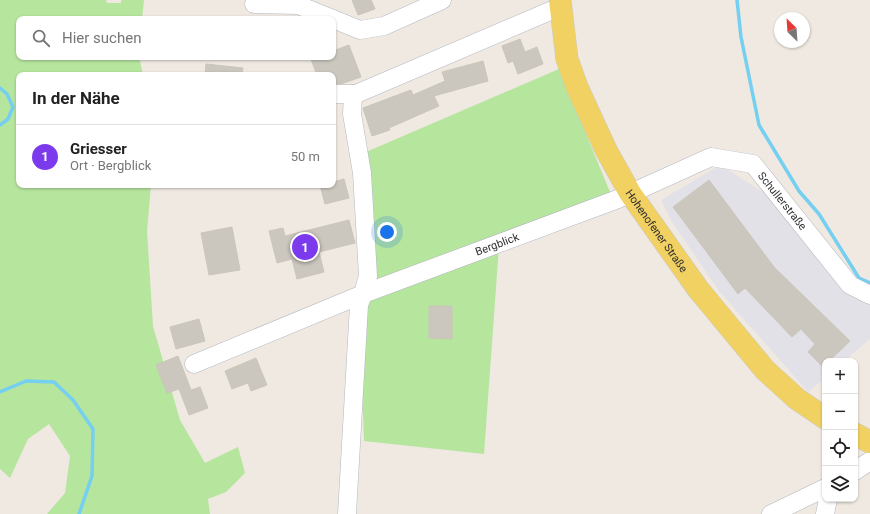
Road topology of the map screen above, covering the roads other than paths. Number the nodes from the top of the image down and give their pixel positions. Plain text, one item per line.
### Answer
1 (442, 0) edge
2 (254, 4) dead end
3 (560, 4) edge
4 (326, 16) edge
5 (336, 20) edge
6 (336, 94) edge
7 (353, 94) junction
8 (630, 194) junction
9 (363, 294) junction
10 (870, 295) edge
11 (194, 364) dead end
12 (822, 416) edge
13 (858, 436) edge
14 (870, 442) edge
15 (870, 461) edge
16 (858, 470) edge
17 (822, 489) edge
18 (827, 502) edge
19 (347, 514) edge
20 (771, 514) edge
21 (825, 514) edge

1 - 5 street
2 - 4 street
3 - 7 street
3 - 8 main road, Hohenofener Straße
6 - 7 street
7 - 9 street
8 - 9 street, Bergblick
8 - 10 street, Schullerstraße
8 - 12 main road, Hohenofener Straße
9 - 11 street, Bergblick
9 - 19 street
13 - 14 main road
15 - 16 street
17 - 20 street
18 - 21 street

